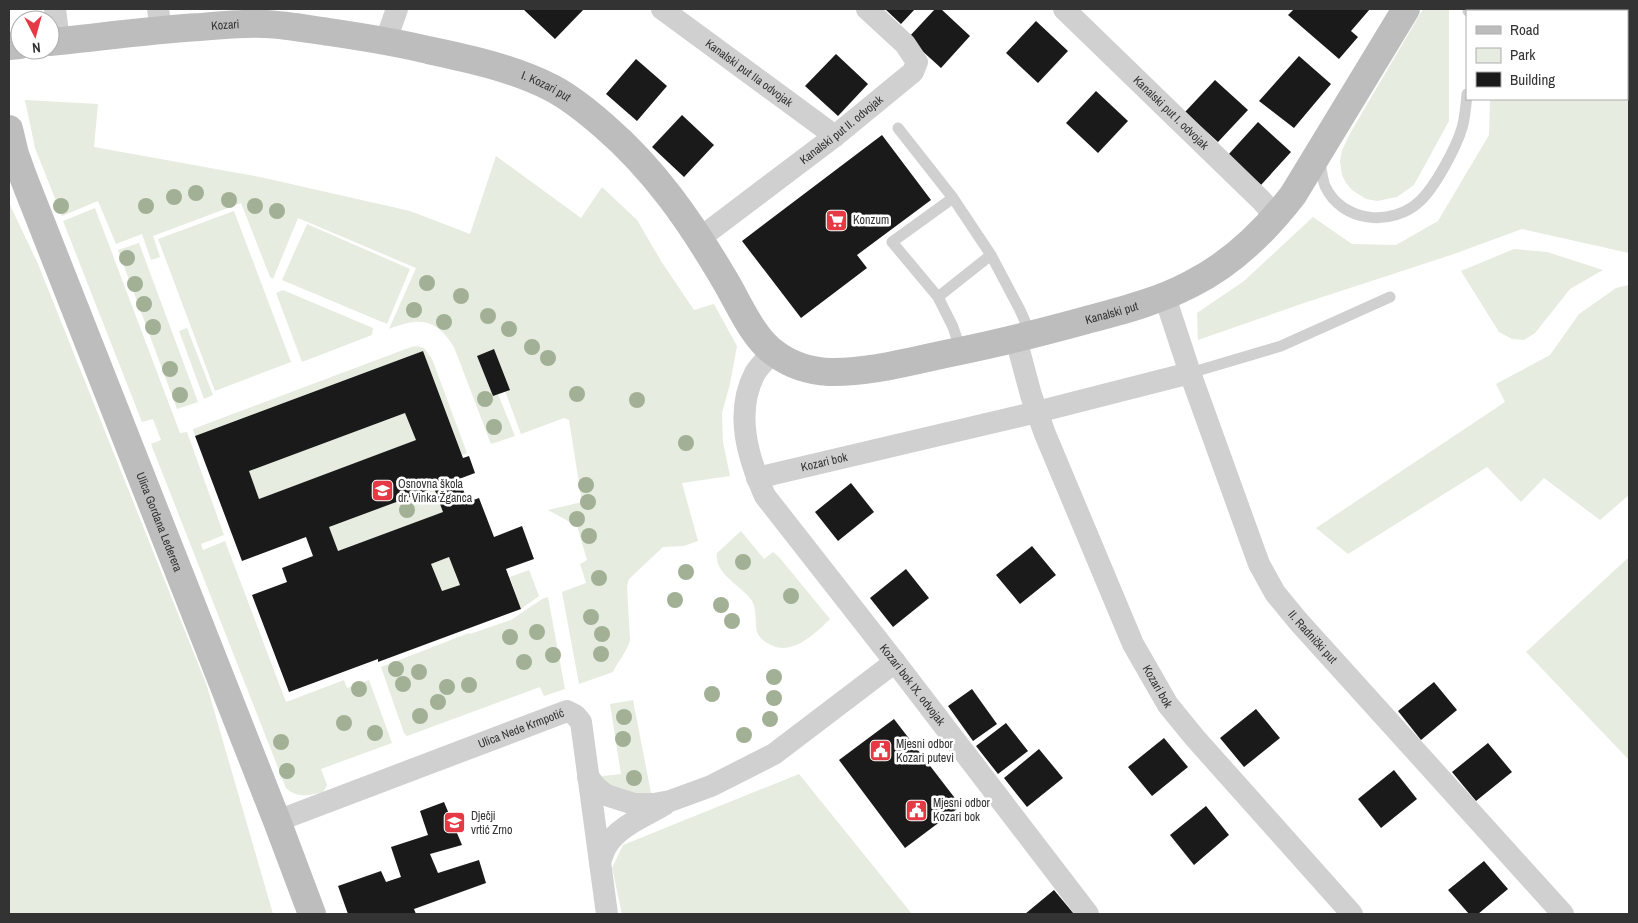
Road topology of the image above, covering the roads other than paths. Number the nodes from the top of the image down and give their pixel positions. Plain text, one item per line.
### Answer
1 (396, 9) edge
2 (662, 9) edge
3 (867, 9) edge
4 (1064, 9) edge
5 (1406, 9) edge
6 (159, 19) edge
7 (289, 26) joint
8 (60, 40) edge
9 (386, 40) junction
10 (1466, 100) edge
11 (898, 128) dead end
12 (9, 129) edge
13 (835, 136) junction
14 (1320, 153) junction
15 (953, 198) junction
16 (1276, 217) junction
17 (700, 238) junction
18 (991, 255) junction
19 (724, 277) joint
20 (938, 297) junction
21 (1165, 297) junction
22 (1390, 297) dead end
23 (1023, 337) junction
24 (961, 351) junction
25 (773, 352) junction
26 (1190, 373) junction
27 (1037, 412) junction
28 (757, 478) junction
29 (895, 662) junction
30 (588, 776) junction
31 (670, 801) junction
32 (277, 820) junction
33 (600, 862) junction
34 (312, 914) edge
35 (607, 914) edge
36 (1088, 914) edge
37 (1352, 914) edge
38 (1563, 914) edge

1 - 9 street
2 - 13 street, Kanalski put IIa odvojak
3 - 13 street, Kanalski put II. odvojak
4 - 16 street, Kanalski put I. odvojak
5 - 14 street, Kanalski put
6 - 7 street, Kozari
6 - 8 street, Kozari
7 - 9 street, I. Kozari put
9 - 17 street, I. Kozari put
10 - 14 lane
11 - 15 lane
12 - 32 street, Ulica Gordana Lederera
13 - 17 street, Kanalski put II. odvojak
14 - 16 street, Kanalski put
15 - 18 lane
15 - 20 lane
16 - 21 street, Kanalski put
17 - 19 street, I. Kozari put
18 - 20 lane
18 - 23 lane
19 - 25 street, Kanalski put
20 - 24 lane
21 - 23 street, Kanalski put
21 - 26 street, II. Radnički put
22 - 26 lane
23 - 24 street, Kanalski put
23 - 27 street, Kozari bok
24 - 25 street, Kanalski put
25 - 28 street, Kozari bok IX. odvojak
26 - 27 street, Kozari bok
26 - 38 street, II. Radnički put
27 - 28 street, Kozari bok
27 - 37 street, Kozari bok
28 - 29 street, Kozari bok IX. odvojak
29 - 31 street
29 - 36 street, Kozari bok IX. odvojak
30 - 31 street
30 - 32 street, Ulica Nede Krmpotić
30 - 33 street, Ulica Nede Krmpotić
31 - 33 street
32 - 34 street, Ulica Gordana Lederera
33 - 35 street, Ulica Nede Krmpotić

